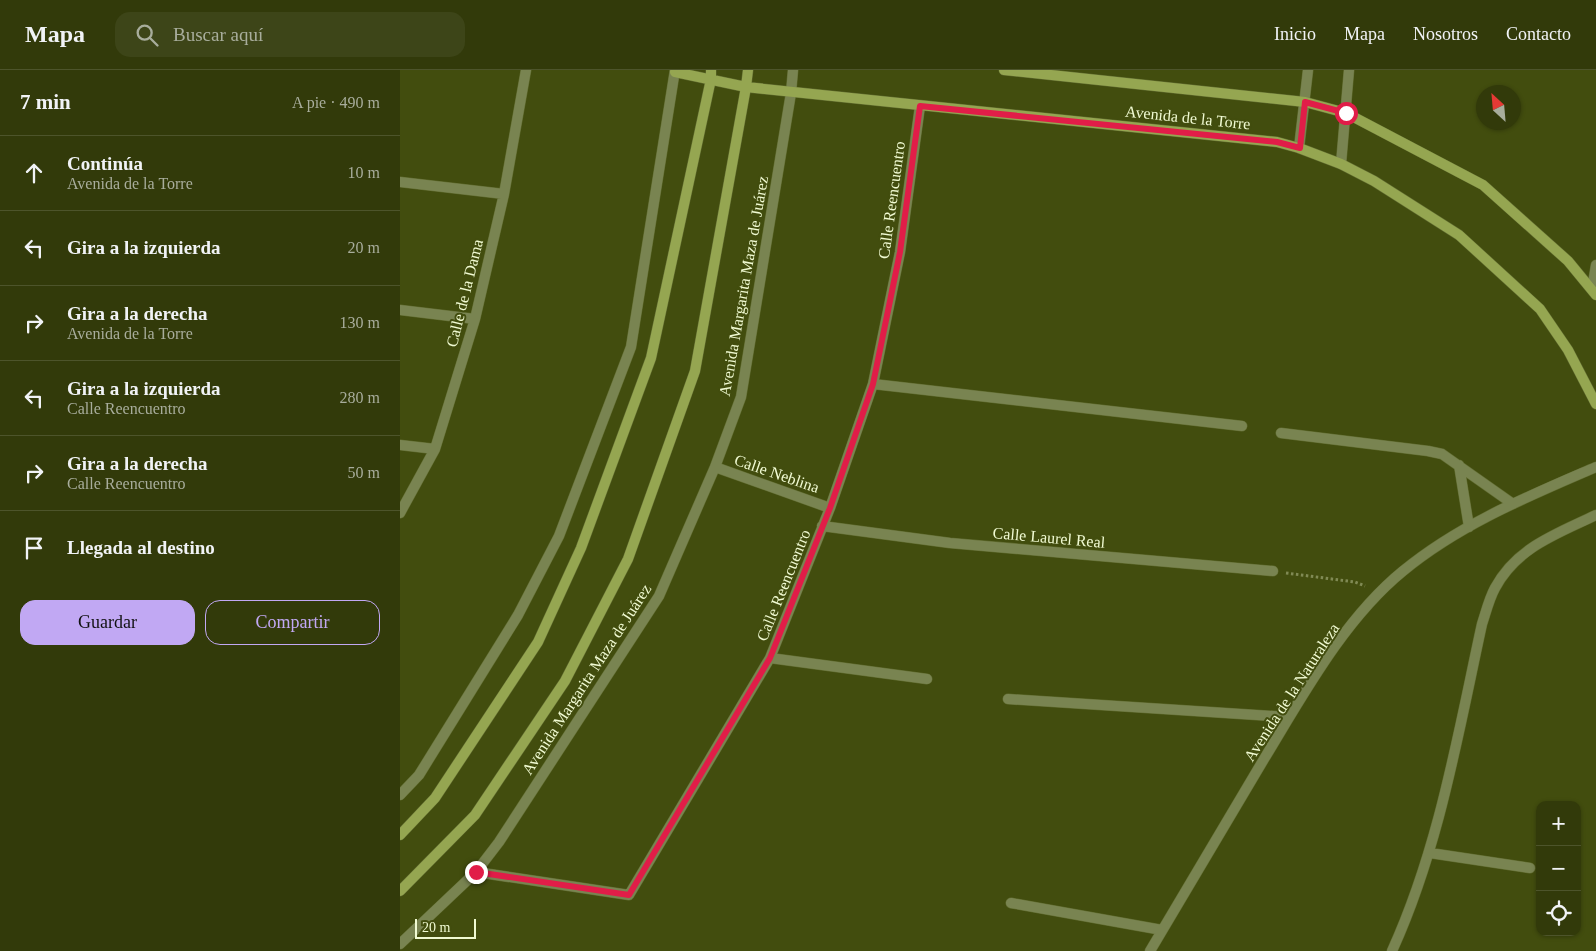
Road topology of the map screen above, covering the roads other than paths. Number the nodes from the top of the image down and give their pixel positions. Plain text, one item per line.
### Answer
1 (526, 70) edge
2 (748, 70) edge
3 (794, 70) edge
4 (1004, 70) edge
5 (1308, 70) edge
6 (1349, 70) edge
7 (674, 71) edge
8 (1061, 73) edge
9 (711, 74) edge
10 (746, 87) junction
11 (791, 93) junction
12 (1305, 102) junction
13 (920, 106) junction
14 (1346, 113) junction
15 (1300, 148) junction
16 (1341, 164) junction
17 (400, 182) edge
18 (504, 194) junction
19 (1596, 265) edge
20 (1594, 292) edge
21 (400, 310) edge
22 (475, 319) junction
23 (873, 384) junction
24 (1596, 404) edge
25 (1242, 426) dead end
26 (1282, 433) dead end
27 (400, 445) edge
28 (435, 449) junction
29 (1458, 465) junction
30 (715, 467) junction
31 (1596, 468) edge
32 (1514, 504) junction
33 (830, 508) junction
34 (400, 513) edge
35 (1596, 515) edge
36 (822, 526) junction
37 (1468, 527) junction
38 (1273, 571) road end
39 (770, 658) junction
40 (927, 679) dead end
41 (1008, 699) dead end
42 (1289, 717) junction
43 (400, 795) edge
44 (400, 835) edge
45 (1430, 853) junction
46 (1530, 868) dead end
47 (476, 872) junction
48 (400, 891) edge
49 (1011, 904) dead end
50 (1162, 930) junction
51 (400, 944) edge
52 (1150, 951) edge
53 (1392, 951) edge

1 - 18 street, Calle de la Dama
2 - 10 street, Avenida Margarita Maza de Juárez
3 - 11 street, Avenida Margarita Maza de Juárez
4 - 8 street, Avenida de la Torre
5 - 12 street
6 - 14 street
7 - 9 street, Avenida de la Torre
7 - 43 street
8 - 12 street, Avenida de la Torre
9 - 10 street, Avenida de la Torre
9 - 44 street
10 - 11 street, Avenida de la Torre
10 - 48 street, Avenida Margarita Maza de Juárez
11 - 13 street, Avenida de la Torre
11 - 30 street, Avenida Margarita Maza de Juárez
12 - 14 street, Avenida de la Torre
12 - 15 street
13 - 15 street, Avenida de la Torre
13 - 23 street, Calle Reencuentro
14 - 16 street
14 - 20 street, Avenida de la Torre
15 - 16 street, Avenida de la Torre
16 - 24 street, Avenida de la Torre
17 - 18 street
18 - 22 street, Calle de la Dama
19 - 20 street
21 - 22 street
22 - 28 street, Calle de la Dama
23 - 25 street
23 - 33 street, Calle Reencuentro
26 - 29 street
27 - 28 street
28 - 34 street, Calle de la Dama
29 - 32 street
29 - 37 street
30 - 33 street, Calle Neblina
30 - 47 street, Avenida Margarita Maza de Juárez
31 - 32 street, Avenida de la Naturaleza
32 - 37 street, Avenida de la Naturaleza
33 - 36 street, Calle Reencuentro
35 - 45 street
36 - 38 street, Calle Laurel Real
36 - 39 street, Calle Reencuentro
37 - 42 street, Avenida de la Naturaleza
39 - 40 street
39 - 47 street, Calle Reencuentro
41 - 42 street
42 - 50 street, Avenida de la Naturaleza
45 - 46 street
45 - 53 street
47 - 51 street, Avenida Margarita Maza de Juárez
49 - 50 street
50 - 52 street, Avenida de la Naturaleza

